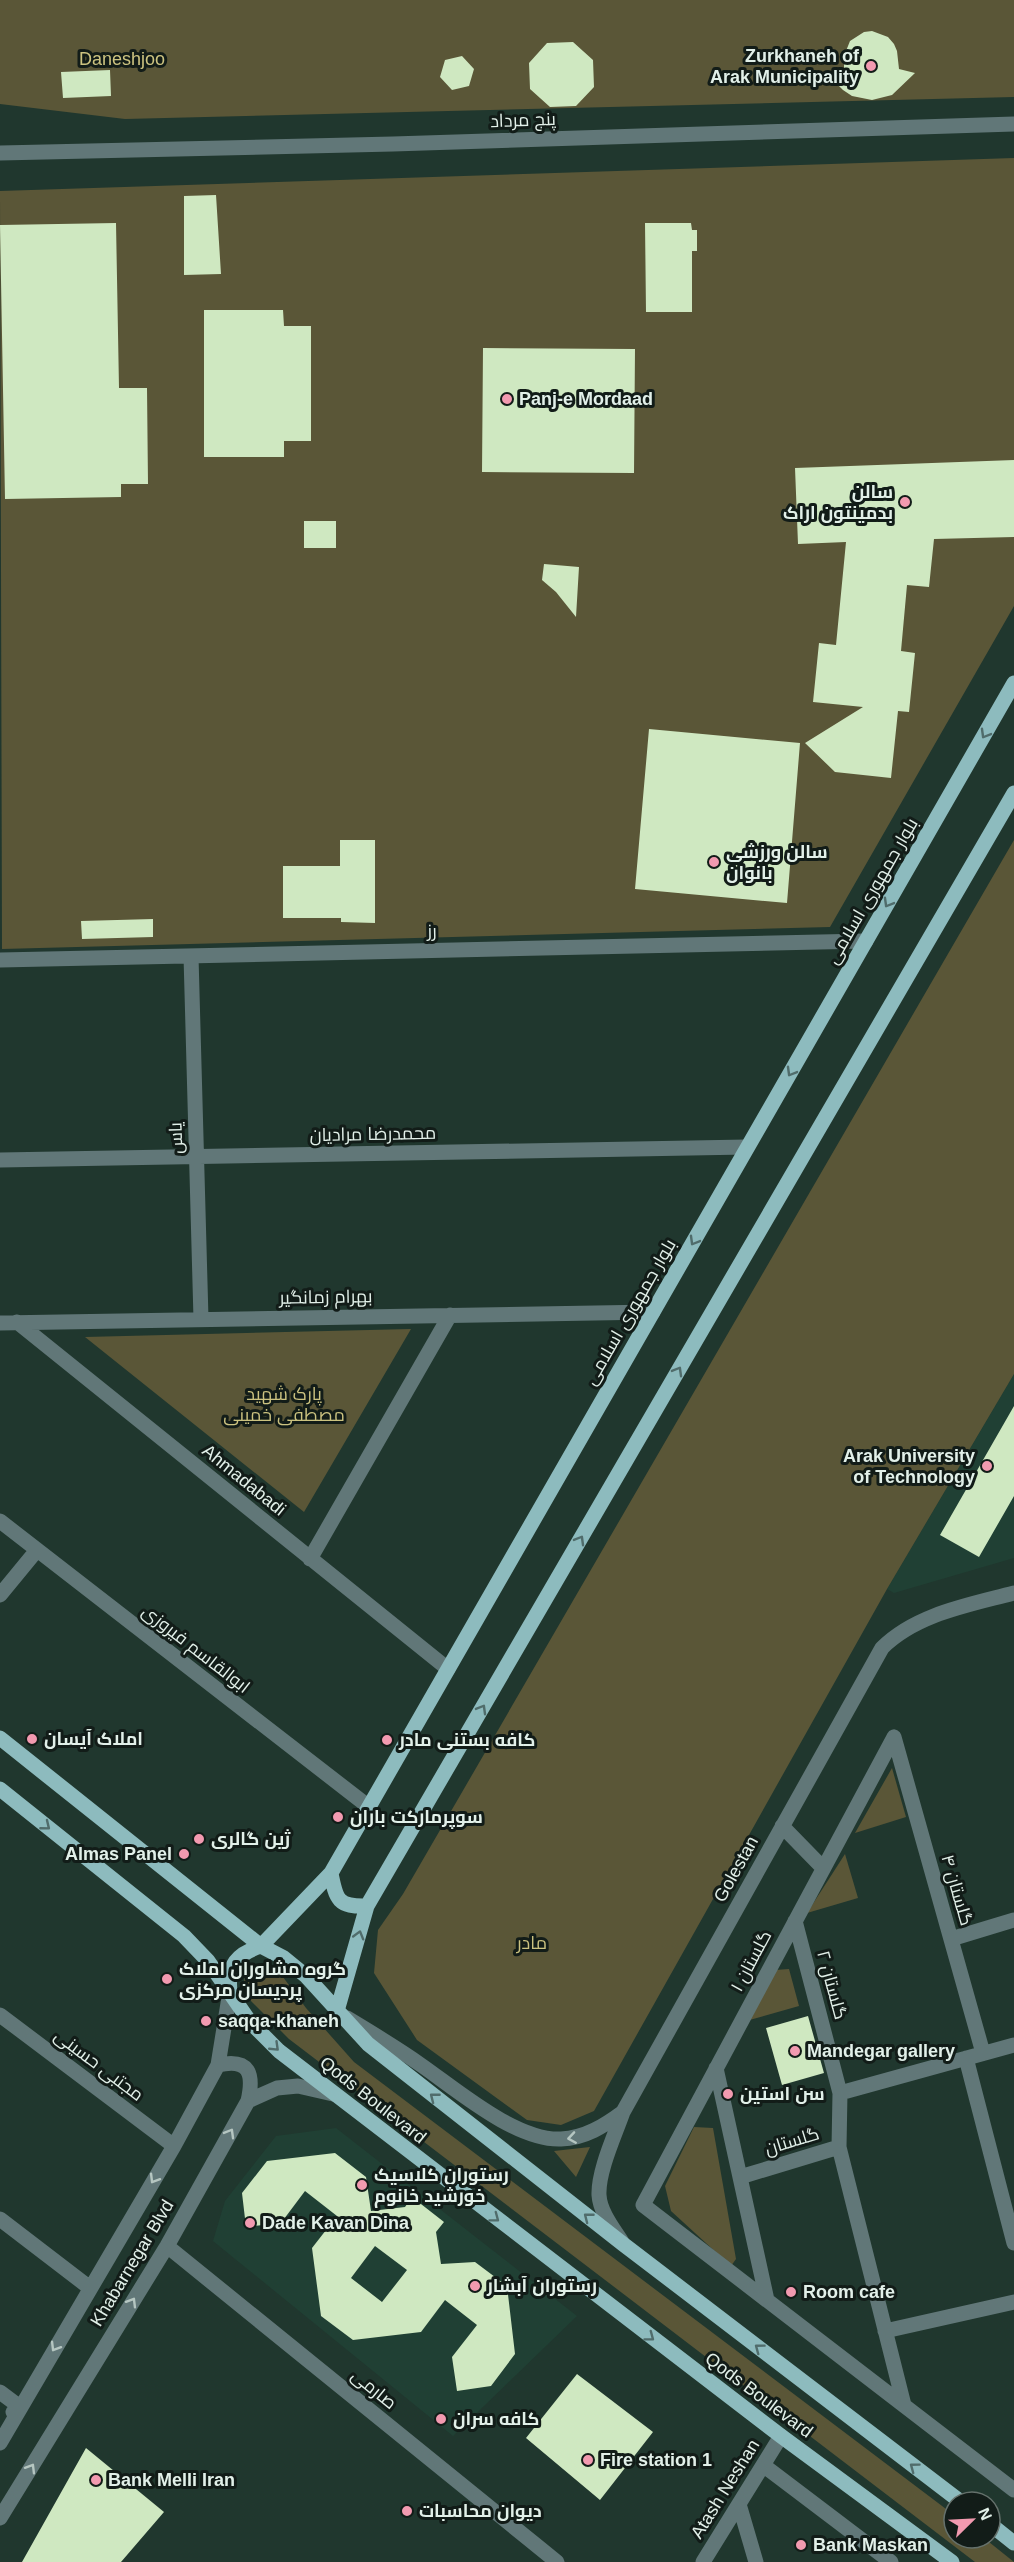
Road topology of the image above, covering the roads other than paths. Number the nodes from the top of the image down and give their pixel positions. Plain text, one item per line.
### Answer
1 (1014, 124) edge
2 (0, 145) edge
3 (33, 151) junction
4 (0, 153) edge
5 (1014, 683) edge
6 (1014, 793) edge
7 (866, 941) junction
8 (191, 956) junction
9 (0, 960) edge
10 (747, 1147) junction
11 (196, 1157) junction
12 (0, 1160) edge
13 (653, 1312) junction
14 (450, 1314) junction
15 (201, 1319) junction
16 (0, 1323) edge
17 (16, 1323) junction
18 (0, 1521) edge
19 (37, 1550) junction
20 (310, 1559) junction
21 (1014, 1593) edge
22 (0, 1595) edge
23 (448, 1669) junction
24 (894, 1737) joint
25 (0, 1738) edge
26 (0, 1790) edge
27 (369, 1807) junction
28 (782, 1826) junction
29 (823, 1868) junction
30 (331, 1873) junction
31 (367, 1906) junction
32 (1014, 1920) edge
33 (795, 1921) junction
34 (951, 1939) junction
35 (261, 1946) junction
36 (230, 1991) junction
37 (337, 2011) junction
38 (0, 2015) edge
39 (1014, 2045) edge
40 (983, 2054) junction
41 (966, 2058) junction
42 (218, 2065) junction
43 (716, 2068) junction
44 (840, 2093) junction
45 (333, 2094) junction
46 (248, 2101) junction
47 (623, 2112) junction
48 (174, 2146) junction
49 (839, 2147) junction
50 (740, 2177) junction
51 (0, 2219) edge
52 (1014, 2243) edge
53 (623, 2244) junction
54 (166, 2246) junction
55 (90, 2288) junction
56 (767, 2300) junction
57 (1014, 2302) edge
58 (885, 2331) junction
59 (0, 2392) edge
60 (904, 2405) junction
61 (20, 2407) junction
62 (0, 2421) edge
63 (781, 2436) junction
64 (0, 2442) edge
65 (763, 2466) junction
66 (945, 2490) edge
67 (1014, 2490) edge
68 (15, 2493) junction
69 (0, 2498) edge
70 (740, 2504) junction
71 (0, 2518) edge
72 (868, 2544) junction
73 (557, 2562) edge
74 (703, 2562) edge
75 (756, 2562) edge
76 (873, 2562) edge
77 (891, 2562) edge
78 (952, 2562) edge

1 - 3 street, پنج مرداد
2 - 3 street, پنج مرداد
3 - 4 street, پنج مرداد
5 -> 7 main road, بلوار جمهوری اسلامی
31 -> 6 main road
7 - 8 street, رز
7 -> 10 main road, بلوار جمهوری اسلامی
8 - 9 street, رز
8 - 11 street, یاس
10 - 11 street, محمدرضا مرادیان
10 -> 13 main road, بلوار جمهوری اسلامی
11 - 12 street, محمدرضا مرادیان
11 - 15 street, یاس
13 - 14 street, بهرام زمانگیر
13 - 23 main road, بلوار جمهوری اسلامی
14 - 15 street, بهرام زمانگیر
14 - 20 street
15 - 17 street, بهرام زمانگیر
16 - 17 street, بهرام زمانگیر
17 - 20 street, Ahmadabadi
18 - 19 street, ابوالقاسم فیروزی
19 - 22 street
19 - 27 street, ابوالقاسم فیروزی
20 - 23 street, Ahmadabadi
21 - 28 street, Golestan
23 - 27 main road, بلوار جمهوری اسلامی
24 - 29 street, گلستان ۱
24 - 34 street, گلستان ۴
25 - 35 main road, Qods Boulevard
26 -> 36 main road, Qods Boulevard
27 - 30 main road, بلوار جمهوری اسلامی
28 - 29 street
28 - 47 street, Golestan
29 - 33 street, گلستان ۱
30 - 31 main road
30 - 35 main road, بلوار جمهوری اسلامی
37 -> 31 main road
32 - 34 street
33 - 43 street, گلستان ۱
33 - 44 street, گلستان ۲
34 - 40 street, گلستان ۴
35 - 36 main road, بلوار جمهوری اسلامی
35 - 37 main road, Qods Boulevard
36 - 42 street, Khabarnegar Blvd
36 -> 45 main road, Qods Boulevard
47 -> 37 street
53 -> 37 main road, Qods Boulevard
38 - 48 street, مجتبی حسینی
39 - 40 street
40 - 41 street
41 - 44 street
41 - 52 street
42 - 46 street
42 - 48 street, Khabarnegar Blvd
43 - 50 street
43 - 56 street, گلستان ۱
44 - 49 street, گلستان
45 - 46 street
45 -> 63 main road, Qods Boulevard
54 -> 46 street, Khabarnegar Blvd
47 - 53 street, Golestan
48 -> 55 street, Khabarnegar Blvd
49 - 50 street, گلستان
49 - 58 street
50 - 56 street
51 - 55 street
66 -> 53 main road, Qods Boulevard
68 -> 54 street, Khabarnegar Blvd
54 - 73 street, صارمی
55 -> 61 street, Khabarnegar Blvd
56 - 60 street
57 - 58 street
58 - 60 street
59 - 61 street
60 - 67 street
61 - 62 street
61 - 64 street, Khabarnegar Blvd
63 - 65 street, Atash Neshan
63 - 78 main road, Qods Boulevard
65 - 70 street, Atash Neshan
65 - 72 street
68 - 69 street
68 - 71 street, Khabarnegar Blvd
70 - 74 street, Atash Neshan
70 - 75 street
72 - 76 street
72 - 77 street

